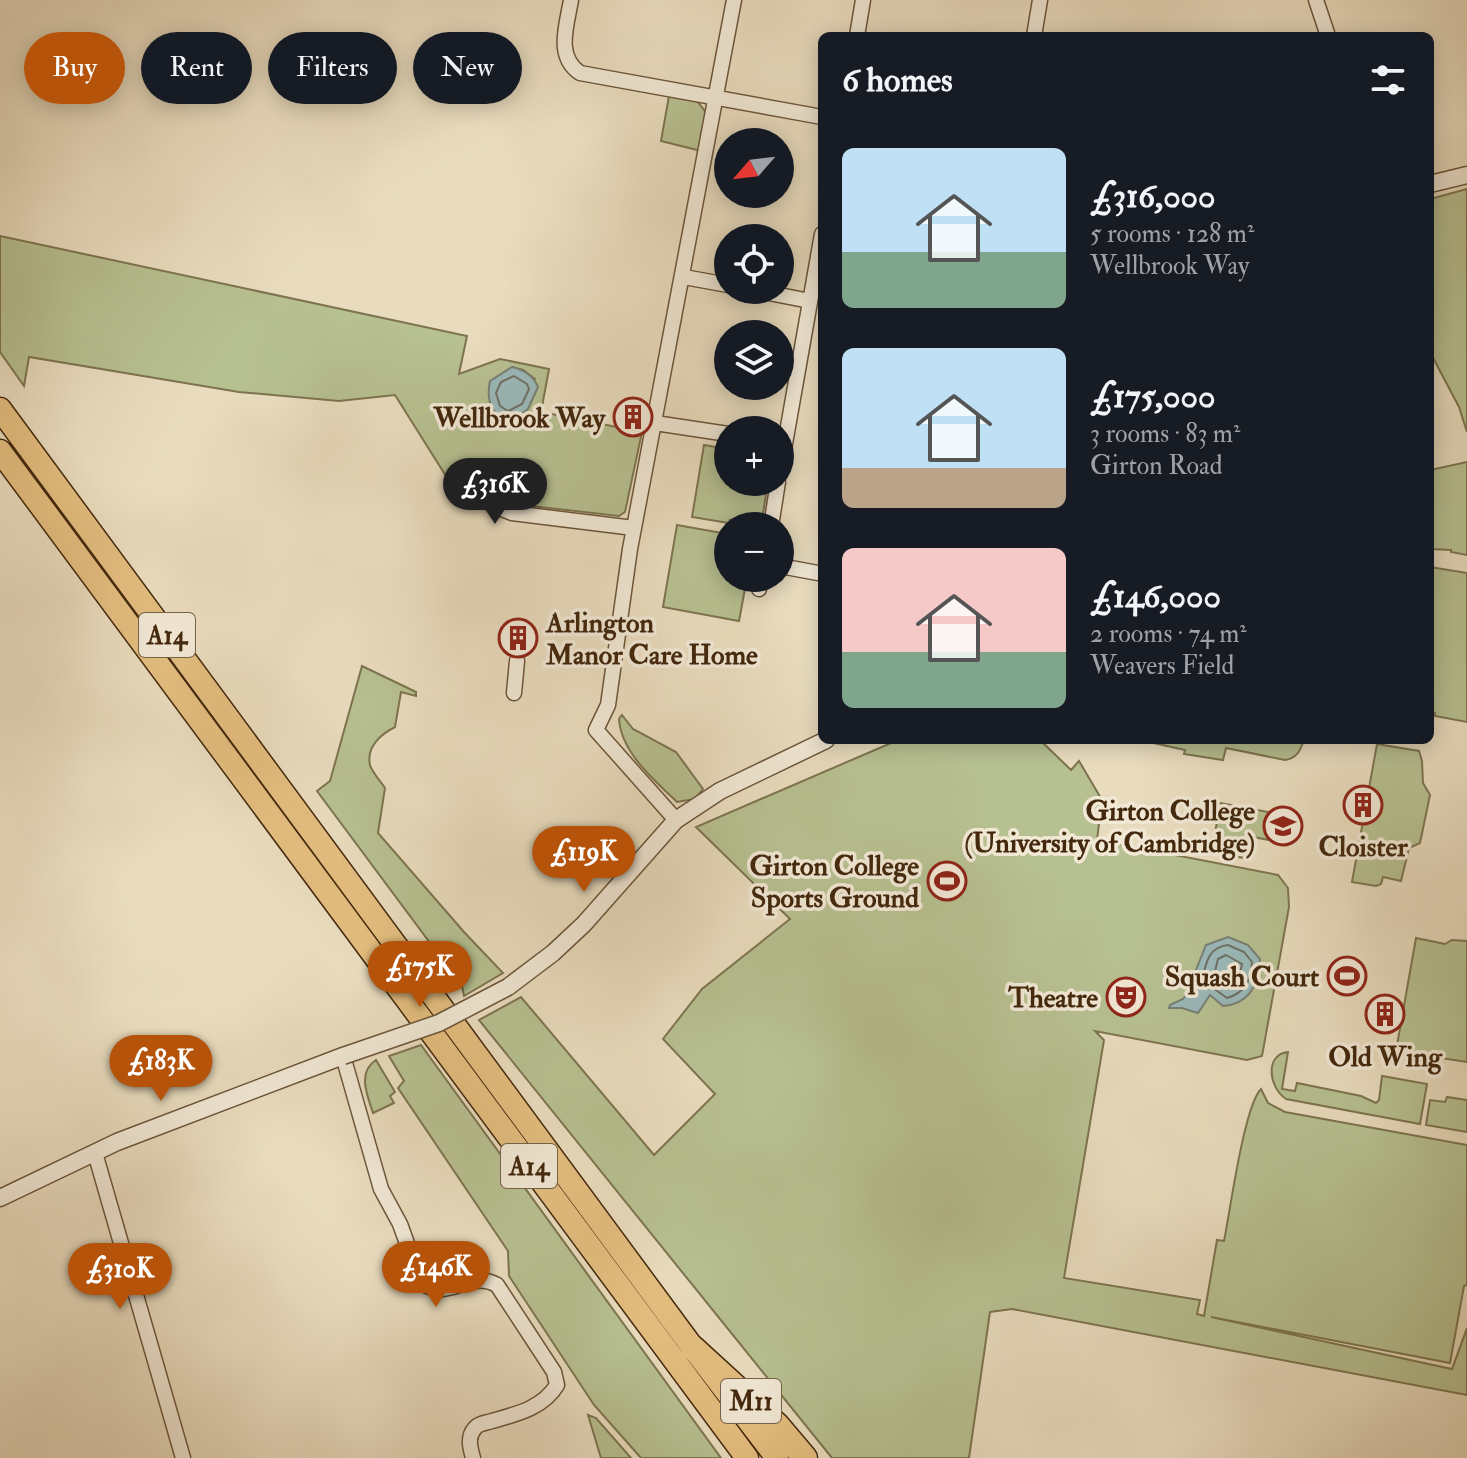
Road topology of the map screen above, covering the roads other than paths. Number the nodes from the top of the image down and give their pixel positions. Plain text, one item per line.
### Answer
1 (571, 0) edge
2 (734, 0) edge
3 (863, 0) edge
4 (1040, 0) edge
5 (1316, 0) edge
6 (858, 32) edge
7 (1035, 32) edge
8 (1327, 32) edge
9 (717, 98) junction
10 (818, 116) edge
11 (1467, 175) edge
12 (1434, 183) edge
13 (818, 256) edge
14 (684, 277) junction
15 (714, 282) edge
16 (794, 298) edge
17 (810, 301) junction
18 (0, 409) edge
19 (788, 416) edge
20 (655, 423) junction
21 (714, 432) edge
22 (0, 451) edge
23 (493, 498) dead end
24 (634, 528) junction
25 (794, 569) edge
26 (818, 573) dead end
27 (517, 661) dead end
28 (514, 693) dead end
29 (818, 744) edge
30 (676, 820) junction
31 (343, 1056) junction
32 (95, 1153) junction
33 (0, 1198) edge
34 (693, 1348) junction
35 (183, 1458) edge
36 (473, 1458) edge
37 (747, 1458) edge
38 (777, 1458) edge
39 (805, 1458) edge

1 - 9 street
2 - 9 street
3 - 6 street
4 - 7 street
5 - 8 street
9 - 10 street
9 - 14 street
11 - 12 street
13 - 17 street
14 - 15 street
14 - 20 street
16 - 17 street
17 - 19 street
18 - 34 highway, A14
20 - 21 street
20 - 24 street
22 - 37 highway, A14
23 - 24 street
24 - 30 street
25 - 26 street
27 - 28 street
29 - 30 street
30 - 31 street, bridge
31 - 32 street
31 - 36 street
32 - 33 street
32 - 35 street
34 - 38 highway, A14
34 - 39 highway, M11

